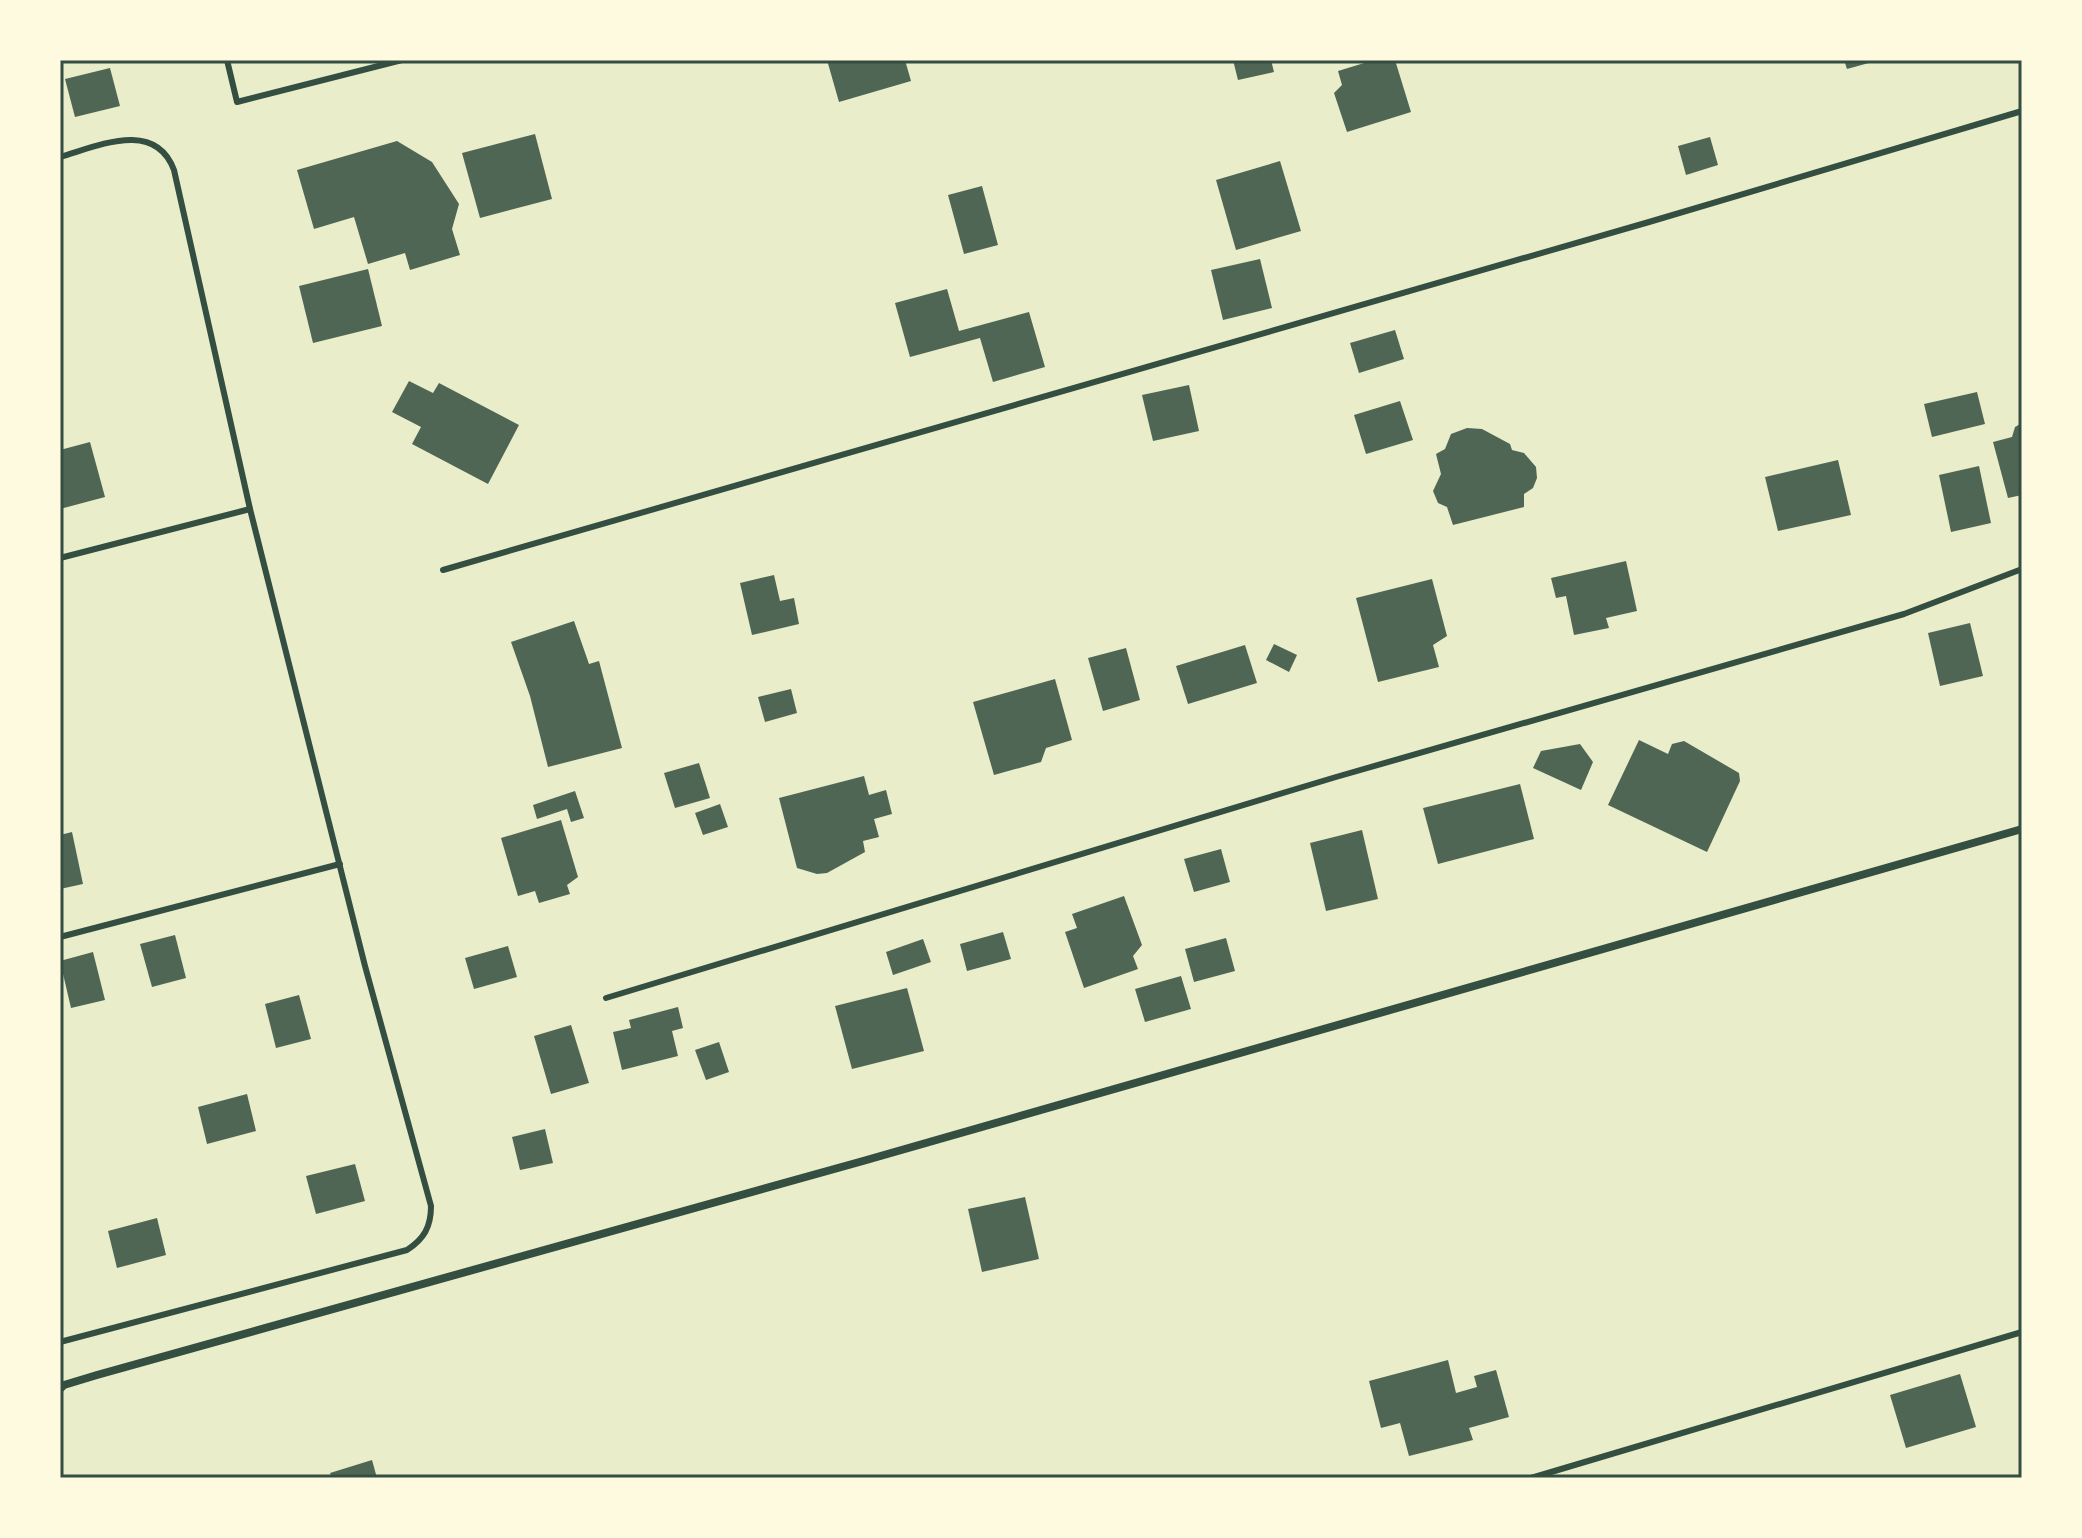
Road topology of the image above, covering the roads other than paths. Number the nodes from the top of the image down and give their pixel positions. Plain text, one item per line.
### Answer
1 (227, 60) edge
2 (402, 60) edge
3 (2022, 111) edge
4 (60, 157) edge
5 (250, 509) junction
6 (60, 558) edge
7 (2022, 569) edge
8 (443, 570) dead end
9 (2022, 829) edge
10 (340, 864) junction
11 (60, 937) edge
12 (606, 998) dead end
13 (2022, 1332) edge
14 (60, 1342) edge
15 (60, 1389) edge
16 (1531, 1478) edge

1 - 2 lane
3 - 8 lane
4 - 5 lane
5 - 6 lane
5 - 10 lane
7 - 12 lane
9 - 15 street
10 - 11 lane
10 - 14 lane
13 - 16 lane

